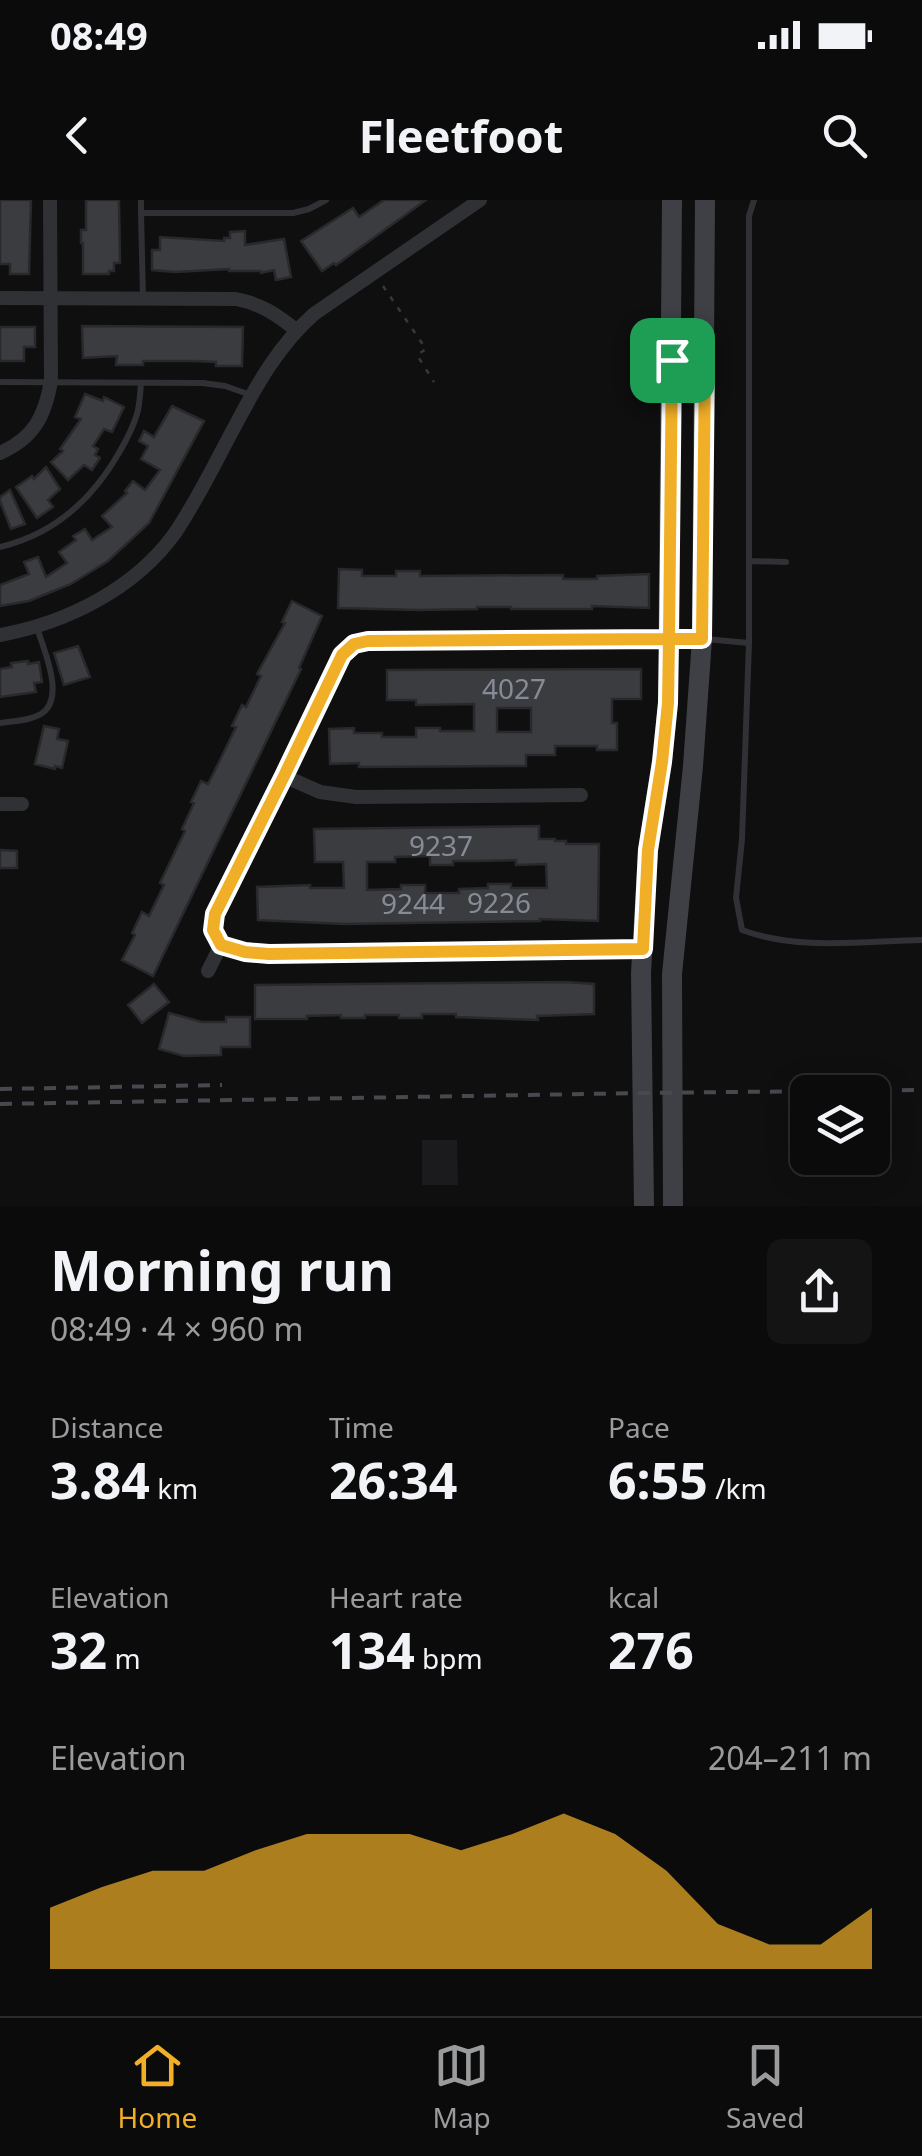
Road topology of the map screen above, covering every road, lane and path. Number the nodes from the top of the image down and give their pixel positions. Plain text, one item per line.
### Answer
1 (50, 200) edge
2 (141, 200) edge
3 (326, 200) edge
4 (480, 200) edge
5 (672, 200) edge
6 (705, 200) edge
7 (754, 200) edge
8 (141, 213) junction
9 (388, 294) dead end
10 (0, 298) edge
11 (143, 298) junction
12 (50, 299) junction
13 (296, 330) junction
14 (672, 360) junction
15 (705, 360) junction
16 (0, 382) edge
17 (52, 382) junction
18 (142, 382) junction
19 (434, 382) dead end
20 (251, 396) junction
21 (0, 453) edge
22 (0, 547) edge
23 (749, 561) junction
24 (786, 562) dead end
25 (37, 627) junction
26 (0, 634) edge
27 (669, 639) junction
28 (702, 639) junction
29 (748, 643) junction
30 (0, 723) edge
31 (284, 776) junction
32 (581, 795) dead end
33 (0, 804) edge
34 (22, 804) dead end
35 (922, 940) edge
36 (221, 945) junction
37 (643, 949) junction
38 (208, 971) dead end
39 (644, 1206) edge
40 (673, 1206) edge

1 - 12 street
2 - 8 lane
3 - 8 lane
4 - 13 street
5 - 14 main road
6 - 15 main road
7 - 23 lane
8 - 11 lane
9 - 19 path
10 - 12 street
11 - 12 street
11 - 13 street
12 - 17 street
13 - 20 street
14 - 15 main road
14 - 27 main road
15 - 28 main road
16 - 17 lane
17 - 18 lane
17 - 21 street
18 - 20 lane
18 - 22 lane
20 - 25 street
23 - 24 lane
23 - 29 lane
25 - 26 street
25 - 30 lane
27 - 28 main road
27 - 31 street
27 - 37 main road
28 - 29 lane
28 - 40 main road
29 - 35 lane
31 - 32 street
31 - 36 street
33 - 34 street
36 - 37 street
36 - 38 street
37 - 39 main road

